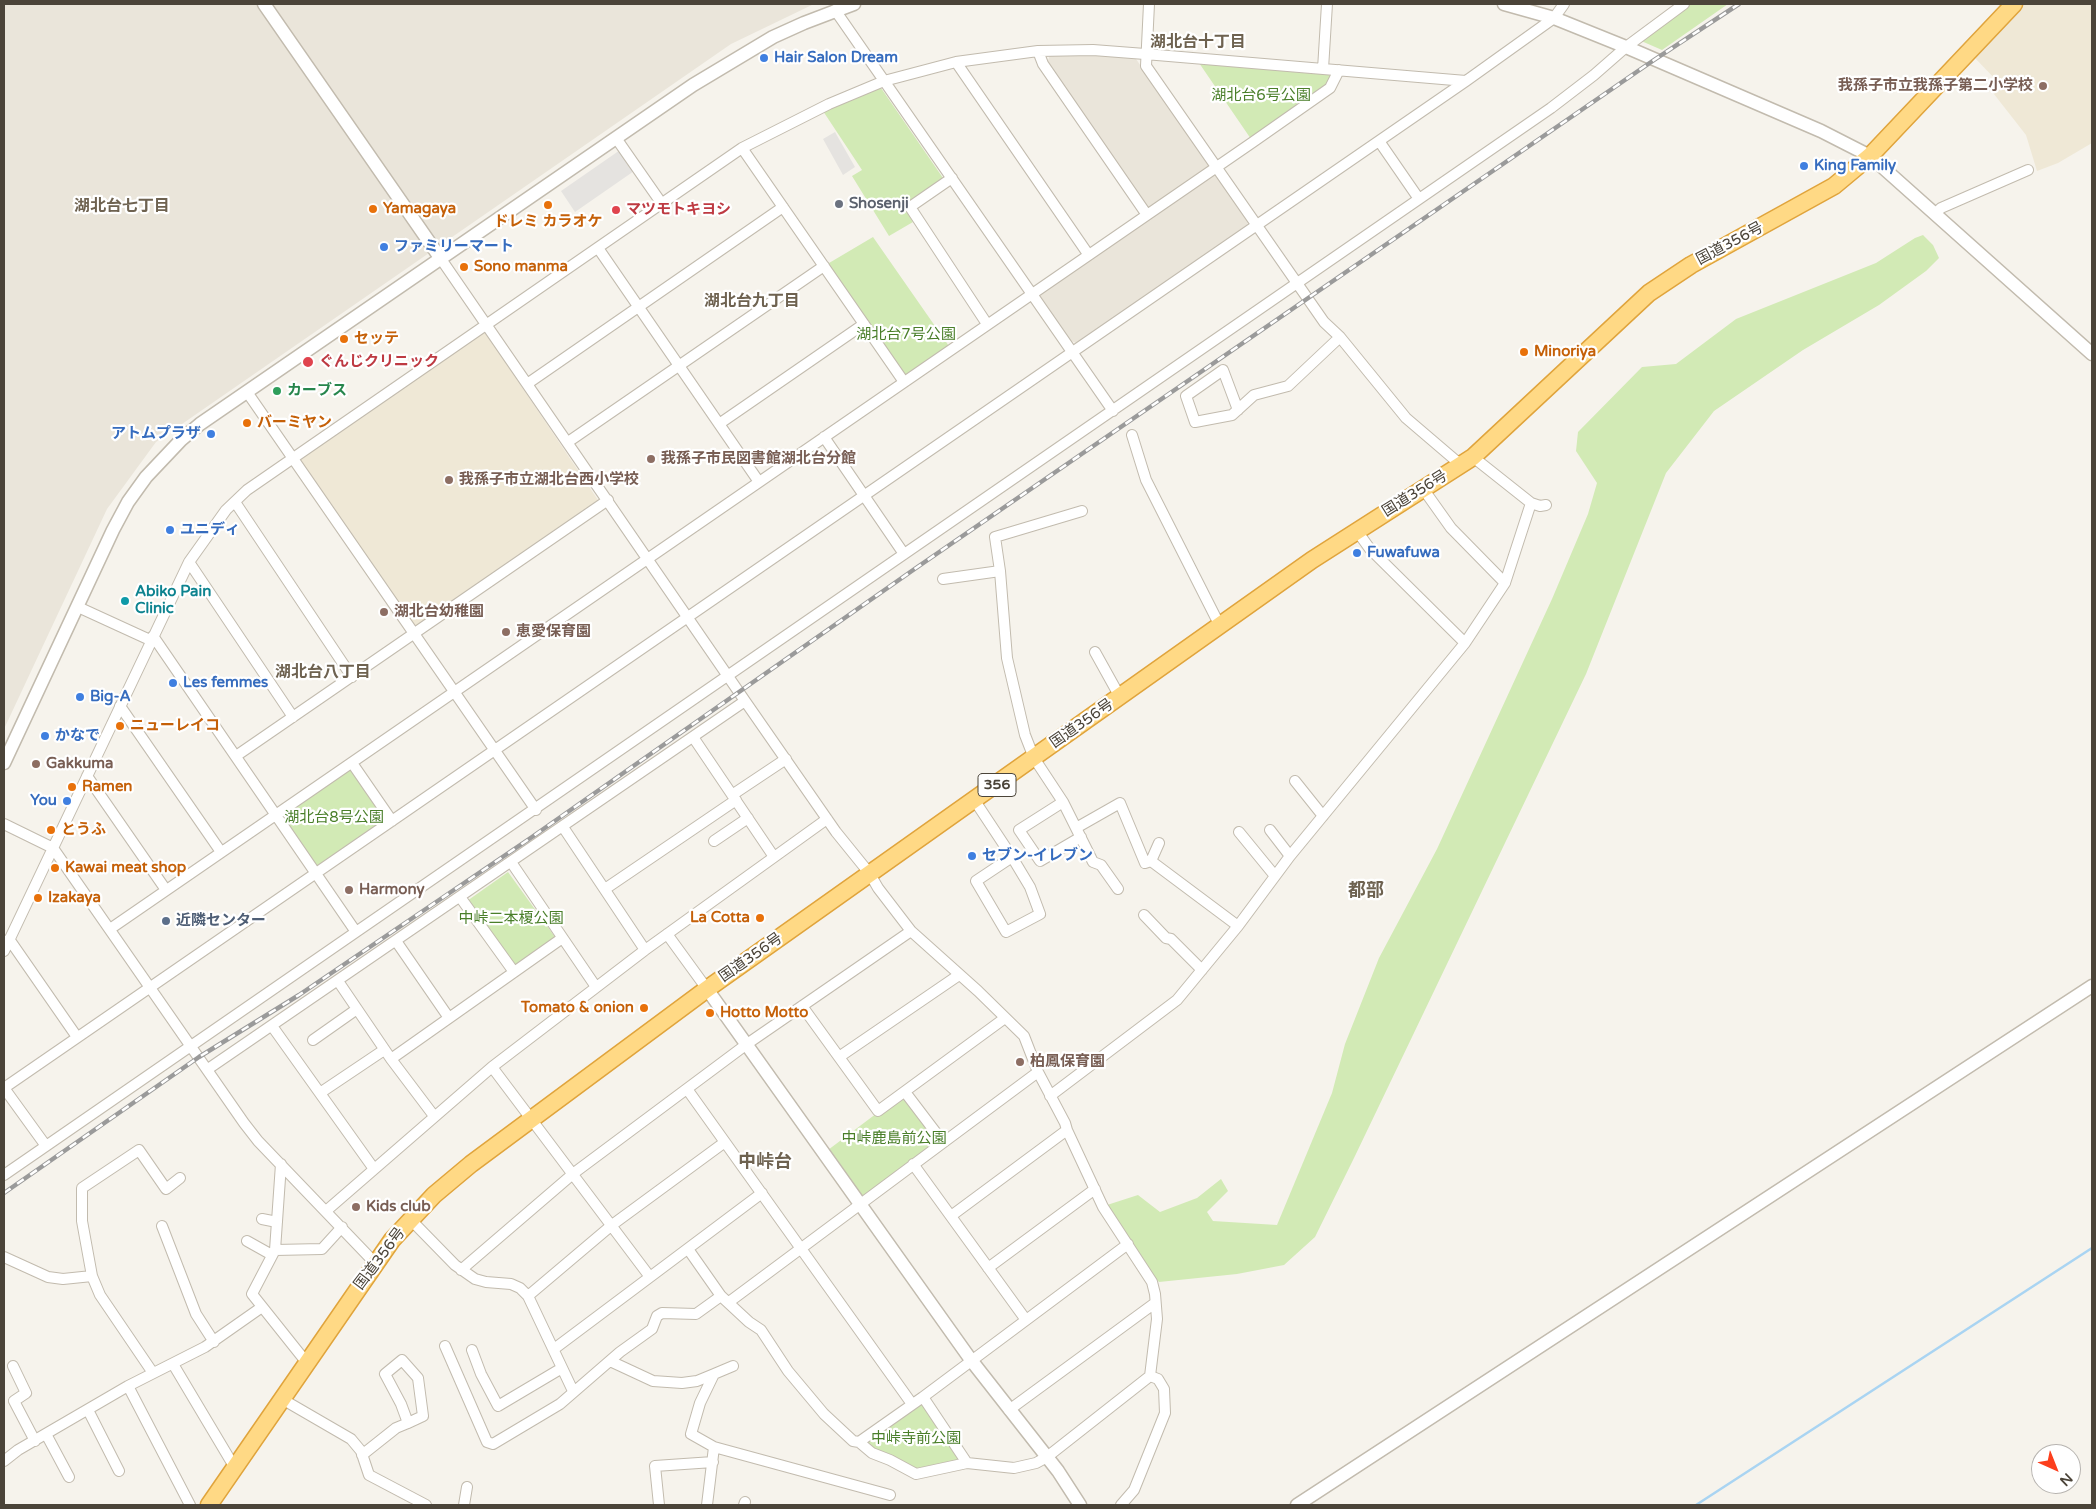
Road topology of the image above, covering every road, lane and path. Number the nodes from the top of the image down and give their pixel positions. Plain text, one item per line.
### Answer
1 (264, 4) edge
2 (854, 4) edge
3 (1149, 4) edge
4 (1328, 4) edge
5 (1504, 4) edge
6 (1564, 4) edge
7 (1684, 4) edge
8 (2014, 4) edge
9 (833, 7) edge
10 (1554, 18) junction
11 (1626, 47) junction
12 (1038, 52) junction
13 (1145, 54) junction
14 (956, 62) junction
15 (1323, 69) junction
16 (1339, 70) junction
17 (884, 81) junction
18 (1466, 81) junction
19 (616, 138) junction
20 (1379, 140) junction
21 (742, 148) junction
22 (1870, 156) junction
23 (1216, 166) junction
24 (2028, 170) dead end
25 (952, 178) junction
26 (1419, 199) junction
27 (662, 204) junction
28 (783, 207) junction
29 (1935, 214) junction
30 (1147, 215) junction
31 (1257, 225) junction
32 (598, 248) junction
33 (1088, 254) junction
34 (441, 259) junction
35 (824, 266) junction
36 (1297, 283) junction
37 (1032, 293) junction
38 (638, 307) junction
39 (864, 324) junction
40 (987, 324) junction
41 (487, 325) junction
42 (1340, 337) junction
43 (1072, 352) junction
44 (2092, 354) edge
45 (679, 367) junction
46 (904, 382) junction
47 (527, 384) junction
48 (247, 392) junction
49 (1112, 410) junction
50 (1238, 410) junction
51 (718, 424) junction
52 (1132, 435) dead end
53 (824, 436) junction
54 (568, 442) junction
55 (293, 458) junction
56 (1467, 461) junction
57 (759, 482) junction
58 (1424, 490) junction
59 (865, 496) junction
60 (608, 500) junction
61 (235, 502) junction
62 (1531, 503) junction
63 (1546, 505) dead end
64 (1082, 511) dead end
65 (1357, 531) junction
66 (904, 554) junction
67 (647, 558) junction
68 (189, 562) junction
69 (1000, 571) junction
70 (943, 579) dead end
71 (1505, 583) junction
72 (78, 607) junction
73 (688, 617) junction
74 (1220, 626) junction
75 (414, 634) junction
76 (152, 638) junction
77 (1465, 643) junction
78 (1095, 652) dead end
79 (728, 676) junction
80 (352, 677) junction
81 (454, 692) junction
82 (1120, 697) junction
83 (745, 701) junction
84 (120, 706) junction
85 (293, 717) junction
86 (693, 737) junction
87 (495, 750) junction
88 (236, 756) junction
89 (1034, 758) junction
90 (786, 759) junction
91 (352, 762) junction
92 (4, 763) edge
93 (87, 776) junction
94 (1295, 781) dead end
95 (734, 797) junction
96 (975, 800) junction
97 (1063, 802) junction
98 (536, 810) junction
99 (276, 814) junction
100 (1323, 816) junction
101 (748, 818) junction
102 (827, 819) junction
103 (392, 821) junction
104 (4, 824) edge
105 (563, 827) junction
106 (1270, 830) dead end
107 (1078, 832) junction
108 (1238, 832) dead end
109 (714, 841) dead end
110 (1159, 843) dead end
111 (54, 848) junction
112 (221, 852) junction
113 (1290, 856) junction
114 (774, 857) junction
115 (1012, 857) junction
116 (510, 862) junction
117 (1151, 862) junction
118 (316, 874) junction
119 (870, 874) junction
120 (1274, 876) junction
121 (604, 889) junction
122 (1118, 889) dead end
123 (166, 890) junction
124 (460, 897) junction
125 (1144, 915) dead end
126 (1238, 926) junction
127 (110, 929) junction
128 (911, 931) junction
129 (356, 932) junction
130 (667, 934) junction
131 (561, 938) junction
132 (10, 939) junction
133 (396, 941) junction
134 (645, 950) junction
135 (4, 951) edge
136 (1202, 970) junction
137 (514, 972) junction
138 (959, 975) junction
139 (338, 981) junction
140 (2092, 986) edge
141 (596, 987) junction
142 (150, 988) junction
143 (707, 989) junction
144 (802, 1006) junction
145 (357, 1009) junction
146 (449, 1018) junction
147 (1005, 1018) junction
148 (272, 1026) junction
149 (77, 1037) junction
150 (313, 1040) dead end
151 (747, 1044) junction
152 (191, 1045) junction
153 (384, 1050) junction
154 (840, 1057) junction
155 (391, 1059) junction
156 (492, 1067) junction
157 (208, 1069) junction
158 (1038, 1072) junction
159 (4, 1088) edge
160 (687, 1088) junction
161 (906, 1092) junction
162 (320, 1094) junction
163 (1050, 1096) junction
164 (434, 1116) junction
165 (532, 1118) junction
166 (1067, 1130) junction
167 (725, 1142) junction
168 (943, 1142) junction
169 (46, 1146) junction
170 (281, 1164) junction
171 (913, 1164) junction
172 (374, 1169) junction
173 (574, 1173) junction
174 (4, 1175) edge
175 (180, 1178) dead end
176 (1095, 1189) junction
177 (762, 1193) junction
178 (860, 1204) junction
179 (326, 1211) junction
180 (951, 1216) junction
181 (262, 1219) dead end
182 (410, 1220) junction
183 (277, 1222) junction
184 (612, 1225) junction
185 (162, 1226) dead end
186 (342, 1228) junction
187 (247, 1241) dead end
188 (1128, 1244) junction
189 (801, 1248) junction
190 (688, 1249) junction
191 (273, 1252) junction
192 (4, 1257) edge
193 (376, 1263) junction
194 (988, 1268) junction
195 (461, 1270) junction
196 (92, 1276) junction
197 (650, 1277) junction
198 (528, 1296) junction
199 (725, 1299) junction
200 (1155, 1303) junction
201 (262, 1307) junction
202 (1026, 1320) junction
203 (214, 1342) junction
204 (445, 1346) dead end
205 (554, 1349) junction
206 (472, 1350) dead end
207 (971, 1360) junction
208 (610, 1361) junction
209 (307, 1363) junction
210 (173, 1364) junction
211 (13, 1366) dead end
212 (732, 1366) dead end
213 (562, 1368) junction
214 (153, 1373) junction
215 (714, 1374) junction
216 (1150, 1376) junction
217 (128, 1386) junction
218 (573, 1391) junction
219 (923, 1397) junction
220 (282, 1399) junction
221 (912, 1404) junction
222 (88, 1410) junction
223 (1009, 1410) junction
224 (408, 1423) junction
225 (46, 1434) junction
226 (35, 1440) junction
227 (859, 1442) junction
228 (714, 1447) junction
229 (362, 1456) junction
230 (1047, 1457) junction
231 (4, 1461) edge
232 (712, 1462) junction
233 (968, 1463) junction
234 (235, 1468) junction
235 (119, 1471) dead end
236 (69, 1477) dead end
237 (467, 1487) dead end
238 (890, 1495) dead end
239 (190, 1505) edge
240 (209, 1505) edge
241 (426, 1505) edge
242 (464, 1505) edge
243 (659, 1505) edge
244 (706, 1505) edge
245 (1080, 1505) edge
246 (1121, 1505) edge
247 (1297, 1505) edge

1 - 34 street
2 - 9 street
3 - 13 street
4 - 15 street
5 - 10 street
6 - 10 street
7 - 11 street
8 - 22 highway, 国道356号 / 356
9 - 17 street
9 - 19 street
10 - 11 street
10 - 18 street
11 - 22 street
11 - 26 street
12 - 13 street
12 - 14 street
12 - 30 street
13 - 15 street
13 - 23 street
14 - 17 street
14 - 33 street
15 - 16 street
16 - 18 street
16 - 23 street
17 - 21 street
17 - 25 street
18 - 20 street
19 - 27 street
19 - 34 street
20 - 26 street
20 - 31 street
21 - 27 street
21 - 28 street
22 - 29 street
22 - 56 highway, 国道356号 / 356
23 - 30 street
23 - 31 street
24 - 29 street
25 - 37 street
25 - 40 street
26 - 36 street
27 - 32 street
28 - 35 street
28 - 38 street
29 - 44 street
30 - 33 street
31 - 36 street
31 - 43 street
32 - 38 street
32 - 41 street
33 - 37 street
34 - 41 street
34 - 48 street
35 - 39 street
35 - 45 street
36 - 42 street
36 - 49 street
37 - 40 street
37 - 43 street
38 - 45 street
38 - 47 street
39 - 46 street
39 - 51 street
40 - 46 street
41 - 47 street
41 - 55 street
42 - 50 street
42 - 56 street
43 - 49 street
43 - 59 street
45 - 51 street
45 - 54 street
46 - 53 street
47 - 54 street
48 - 55 street
48 - 72 street
49 - 66 street
50 - 50 street
51 - 57 street
52 - 74 street
53 - 57 street
53 - 59 street
54 - 60 street
55 - 61 street
55 - 75 street
56 - 58 highway, 国道356号 / 356
56 - 62 street
57 - 67 street
58 - 65 highway, 国道356号 / 356
58 - 71 street
59 - 66 street
59 - 73 street
60 - 67 street
60 - 75 street
61 - 68 street
61 - 80 street
62 - 63 street
62 - 71 street
64 - 69 street
65 - 74 highway, 国道356号 / 356
65 - 77 street
66 - 79 street
67 - 73 street
67 - 81 street
68 - 76 street
68 - 85 street
69 - 70 street
69 - 89 street
71 - 77 street
72 - 76 street
72 - 92 street
73 - 79 street
73 - 87 street
74 - 82 highway, 国道356号 / 356
75 - 80 street
75 - 81 street
76 - 84 street
76 - 88 street
77 - 100 street
78 - 82 street
79 - 83 street
79 - 98 street
80 - 85 street
81 - 87 street
81 - 91 street
82 - 89 highway, 国道356号 / 356
83 - 86 street
83 - 90 street
84 - 93 street
84 - 112 street
85 - 88 street
86 - 95 street
86 - 105 street
87 - 98 street
87 - 103 street
88 - 99 street
89 - 96 highway, 国道356号 / 356
89 - 97 street
90 - 95 street
90 - 102 street
91 - 99 street
91 - 103 street
93 - 111 street
93 - 123 street
94 - 100 street
95 - 101 street
95 - 121 street
96 - 115 street
96 - 119 highway, 国道356号 / 356
97 - 107 street
97 - 107 street
98 - 129 street
99 - 112 street
99 - 118 street
100 - 113 street
101 - 109 street
101 - 114 street
102 - 114 street
102 - 119 street
103 - 118 street
104 - 111 street
105 - 116 street
105 - 121 street
106 - 113 street
107 - 117 street
107 - 122 street
108 - 120 street
110 - 117 street
111 - 127 street
111 - 132 street
112 - 123 street
113 - 120 street
114 - 130 street
115 - 115 street
116 - 124 street
116 - 131 street
117 - 126 street
118 - 129 street
118 - 142 street
119 - 128 street
119 - 143 highway, 国道356号 / 356
120 - 126 street
121 - 134 street
123 - 127 street
124 - 133 street
124 - 137 street
125 - 136 street
126 - 136 street
127 - 142 street
128 - 138 street
128 - 144 street
129 - 152 street
130 - 134 street
130 - 143 street
131 - 137 street
131 - 141 street
132 - 135 street
132 - 149 street
133 - 139 street
133 - 146 street
134 - 141 street
136 - 163 street
137 - 146 street
138 - 147 street
138 - 154 street
139 - 145 street
139 - 148 street
140 - 247 street
141 - 156 street
142 - 149 street
142 - 152 street
143 - 151 street
143 - 165 highway, 国道356号 / 356
144 - 151 street
144 - 154 street
145 - 150 street
145 - 153 street
146 - 155 street
147 - 158 street
147 - 161 street
148 - 157 street
148 - 162 street
149 - 159 street
151 - 160 street
151 - 178 street
152 - 157 street
152 - 169 street
153 - 155 street
153 - 162 street
154 - 161 street
155 - 164 street
156 - 164 street
156 - 165 street
157 - 170 street
158 - 163 street
158 - 168 street
159 - 169 street
160 - 167 street
160 - 173 street
161 - 168 street
162 - 172 street
163 - 166 street
164 - 172 street
165 - 173 street
165 - 182 highway, 国道356号 / 356
166 - 176 street
166 - 180 street
167 - 177 street
167 - 184 street
168 - 171 street
169 - 174 street
170 - 179 street
170 - 183 street
171 - 178 street
171 - 180 street
172 - 179 street
173 - 184 street
173 - 195 street
175 - 196 street
176 - 188 street
176 - 194 street
177 - 189 street
177 - 190 street
178 - 189 street
178 - 207 street
179 - 186 street
180 - 194 street
181 - 183 street
182 - 193 highway, 国道356号 / 356
182 - 195 street
183 - 191 street
184 - 197 street
184 - 198 street
185 - 203 street
186 - 191 street
186 - 193 street
187 - 191 street
188 - 200 street
188 - 202 street
189 - 199 street
189 - 221 street
190 - 197 street
190 - 199 street
191 - 201 street
192 - 196 street
193 - 209 highway, 国道356号 / 356
194 - 202 street
195 - 198 street
196 - 214 street
197 - 205 street
198 - 205 street
199 - 208 street
199 - 227 street
200 - 216 street
200 - 223 street
201 - 203 street
201 - 209 street
202 - 207 street
203 - 210 street
204 - 218 street
205 - 213 street
206 - 213 street
207 - 219 street
207 - 223 street
208 - 215 street
208 - 218 street
209 - 220 highway, 国道356号 / 356
210 - 214 street
210 - 234 street
211 - 226 street
212 - 215 street
213 - 218 street
214 - 217 street
215 - 228 street
216 - 230 street
216 - 246 street
217 - 222 street
217 - 239 street
219 - 221 street
219 - 233 street
220 - 229 street
220 - 234 highway, 国道356号 / 356
221 - 227 street
222 - 225 street
222 - 235 street
223 - 230 street
224 - 224 street
224 - 229 street
225 - 226 street
225 - 236 street
226 - 231 street
227 - 233 street
228 - 232 street
228 - 238 street
229 - 241 street
230 - 233 street
230 - 245 street
232 - 243 street
232 - 244 street
234 - 240 highway, 国道356号 / 356
237 - 242 street

